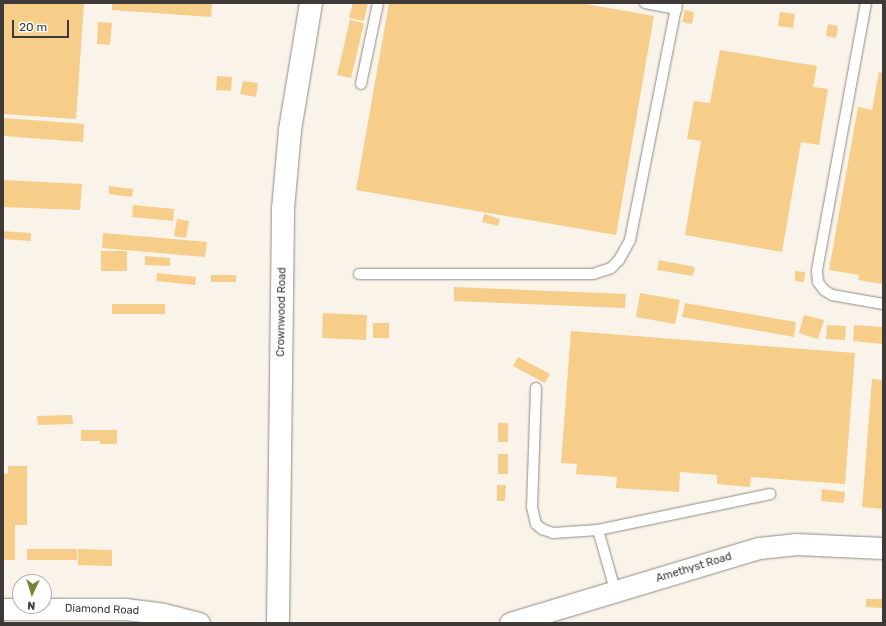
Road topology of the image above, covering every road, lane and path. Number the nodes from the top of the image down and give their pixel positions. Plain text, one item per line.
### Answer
1 (311, 3) edge
2 (378, 3) edge
3 (644, 3) edge
4 (866, 3) edge
5 (677, 6) edge
6 (361, 84) dead end
7 (359, 274) dead end
8 (883, 304) edge
9 (536, 388) dead end
10 (770, 494) dead end
11 (598, 530) junction
12 (883, 548) edge
13 (616, 593) junction
14 (3, 609) edge
15 (199, 623) edge
16 (278, 623) edge
17 (510, 623) edge

1 - 16 main road, Crownwood Road
2 - 6 lane
3 - 5 lane
4 - 8 lane
5 - 7 lane
9 - 11 lane
10 - 11 lane
11 - 13 lane
12 - 13 street, Amethyst Road
13 - 17 street, Amethyst Road
14 - 15 street, Diamond Road

